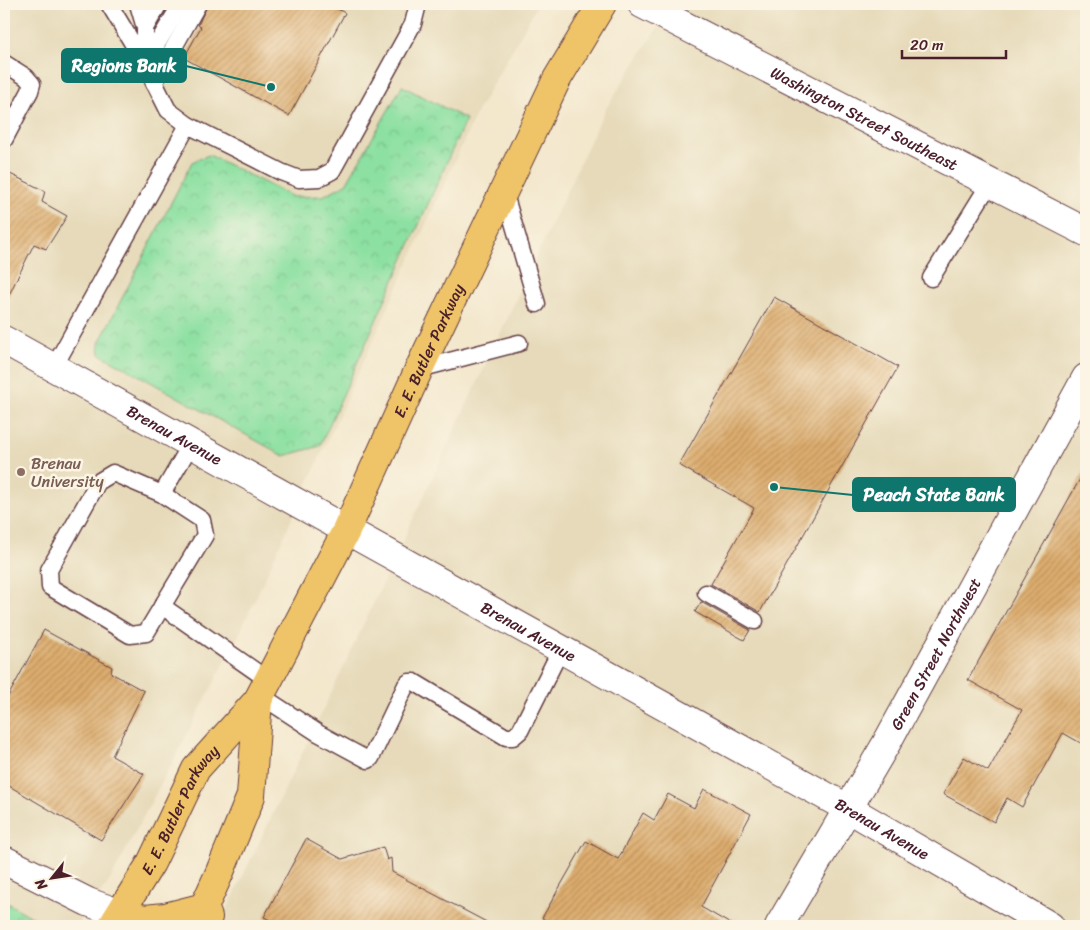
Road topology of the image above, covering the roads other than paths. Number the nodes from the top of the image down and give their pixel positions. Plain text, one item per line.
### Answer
1 (109, 4) edge
2 (138, 4) edge
3 (145, 4) edge
4 (159, 4) edge
5 (181, 4) edge
6 (198, 4) edge
7 (418, 4) edge
8 (602, 4) edge
9 (642, 4) edge
10 (144, 28) junction
11 (4, 64) edge
12 (145, 64) junction
13 (154, 83) junction
14 (188, 125) junction
15 (4, 140) edge
16 (990, 183) junction
17 (504, 191) junction
18 (1086, 232) edge
19 (931, 278) dead end
20 (537, 304) dead end
21 (4, 340) edge
22 (519, 343) dead end
23 (54, 367) junction
24 (419, 369) junction
25 (1086, 378) edge
26 (191, 444) junction
27 (162, 494) junction
28 (346, 531) junction
29 (706, 593) dead end
30 (162, 606) junction
31 (755, 621) dead end
32 (561, 649) junction
33 (262, 691) junction
34 (849, 809) junction
35 (12, 865) edge
36 (116, 920) edge
37 (203, 920) edge
38 (779, 926) edge
39 (1050, 926) edge

1 - 12 lane
2 - 10 lane
3 - 10 lane
4 - 10 lane
5 - 12 lane
6 - 13 lane
7 - 14 lane
8 - 17 highway, E. E. Butler Parkway
9 - 16 street, Washington Street Southeast
10 - 12 lane
11 - 15 lane
12 - 13 lane
13 - 14 lane
14 - 23 lane
16 - 18 street, Washington Street Southeast
16 - 19 lane
17 - 20 lane
17 - 24 highway, E. E. Butler Parkway
21 - 23 street, Brenau Avenue
22 - 24 lane
23 - 26 street, Brenau Avenue
24 - 28 highway, E. E. Butler Parkway
25 - 34 street, Green Street Northwest
26 - 27 lane
26 - 28 street, Brenau Avenue
27 - 30 lane
27 - 30 lane
28 - 32 street, Brenau Avenue
28 - 33 highway, E. E. Butler Parkway
29 - 31 lane
30 - 33 lane
32 - 33 lane
32 - 34 street, Brenau Avenue
33 - 36 highway, E. E. Butler Parkway
33 - 37 highway, E. E. Butler Parkway
34 - 38 street, Green Street Northwest
34 - 39 street, Brenau Avenue
35 - 36 street
36 - 37 highway

